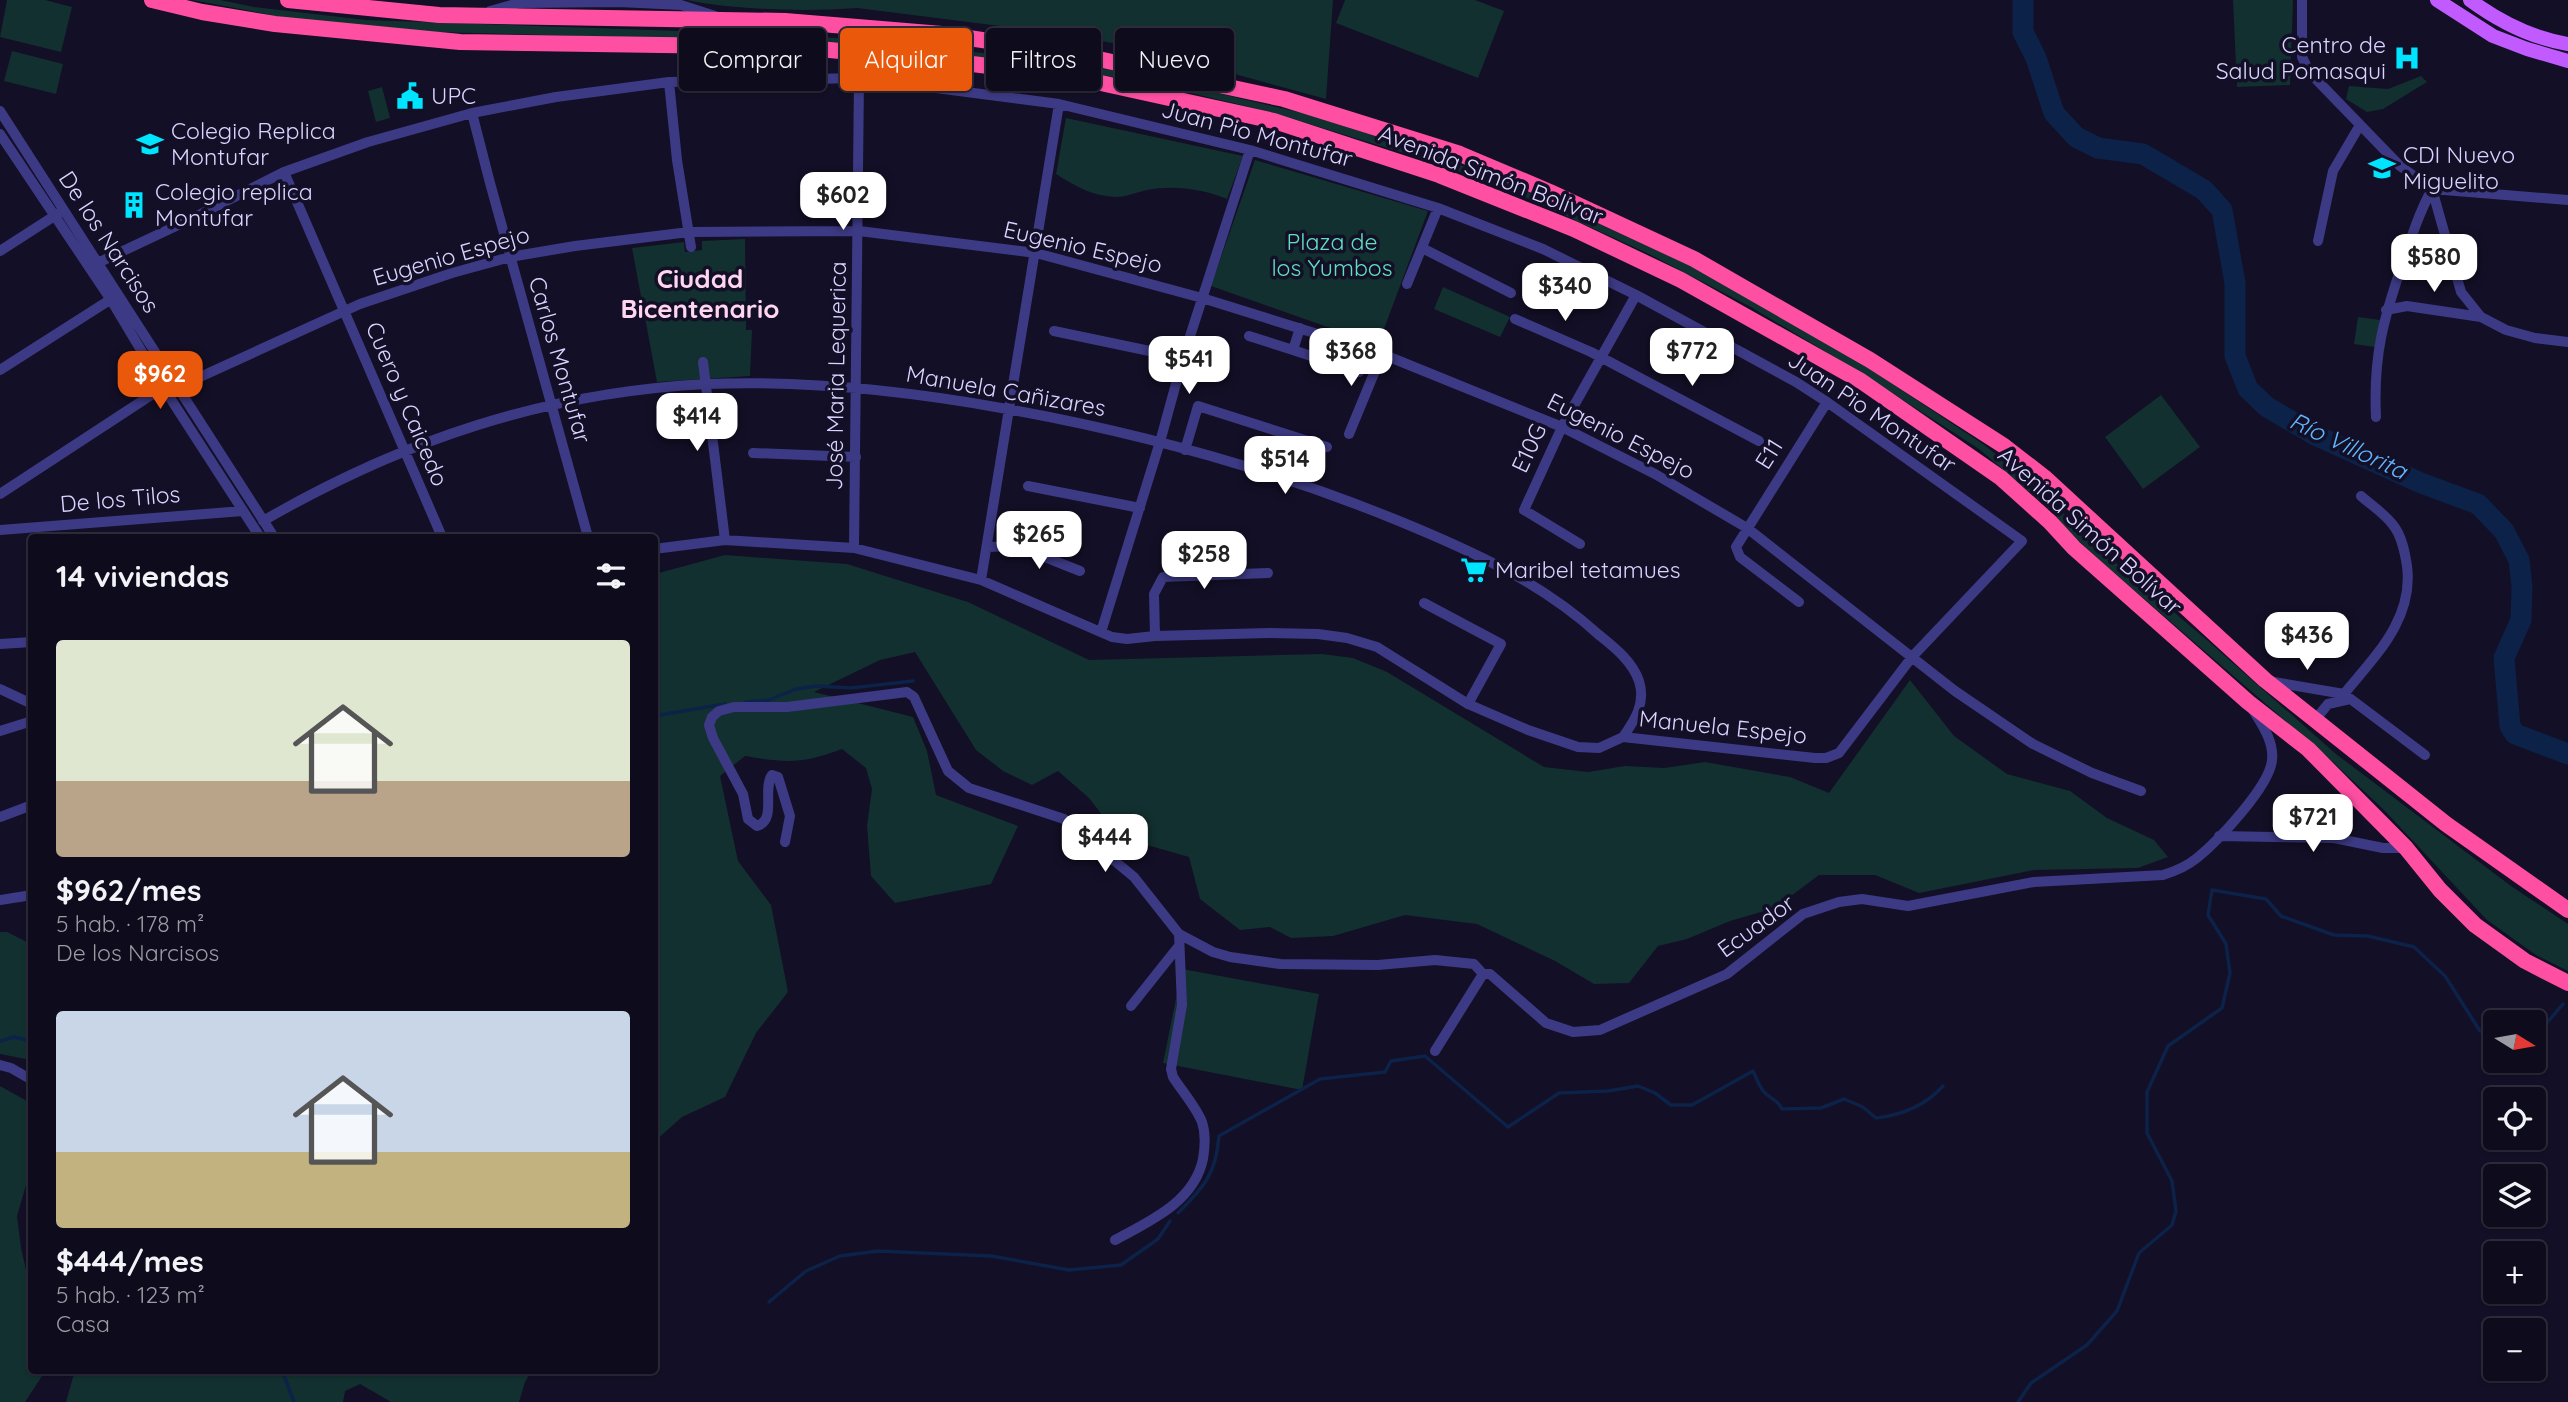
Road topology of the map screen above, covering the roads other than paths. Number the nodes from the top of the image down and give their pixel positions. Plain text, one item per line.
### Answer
1 (152, 0) edge
2 (288, 0) edge
3 (2302, 0) edge
4 (2438, 0) edge
5 (2470, 0) edge
6 (606, 1) edge
7 (574, 2) edge
8 (473, 16) junction
9 (721, 19) junction
10 (2568, 44) edge
11 (2568, 61) edge
12 (840, 78) edge
13 (668, 82) junction
14 (859, 91) edge
15 (959, 91) edge
16 (1059, 104) junction
17 (0, 111) edge
18 (472, 113) junction
19 (2360, 125) junction
20 (3, 129) edge
21 (1250, 150) junction
22 (284, 172) junction
23 (2432, 189) junction
24 (2568, 200) edge
25 (1438, 208) junction
26 (60, 213) junction
27 (859, 231) junction
28 (689, 232) junction
29 (2318, 241) dead end
30 (691, 247) dead end
31 (1422, 248) junction
32 (0, 251) edge
33 (1036, 253) junction
34 (510, 257) junction
35 (93, 265) junction
36 (1407, 284) dead end
37 (1511, 293) dead end
38 (1636, 295) junction
39 (114, 297) junction
40 (1202, 298) junction
41 (2386, 310) junction
42 (344, 311) junction
43 (2481, 317) junction
44 (1515, 319) dead end
45 (1300, 328) junction
46 (1054, 331) dead end
47 (1249, 336) dead end
48 (2568, 342) edge
49 (1293, 350) junction
50 (1382, 354) junction
51 (1601, 357) junction
52 (1183, 358) junction
53 (703, 362) dead end
54 (0, 370) edge
55 (1359, 372) dead end
56 (176, 384) junction
57 (705, 384) junction
58 (163, 387) junction
59 (857, 387) junction
60 (1827, 402) junction
61 (552, 404) junction
62 (1008, 409) junction
63 (2376, 417) dead end
64 (1562, 427) junction
65 (1349, 434) dead end
66 (1759, 441) dead end
67 (1160, 442) junction
68 (1327, 447) dead end
69 (405, 450) junction
70 (1185, 450) junction
71 (753, 453) dead end
72 (856, 457) junction
73 (1028, 486) dead end
74 (0, 494) edge
75 (2361, 496) dead end
76 (1140, 508) junction
77 (243, 510) junction
78 (263, 521) junction
79 (1747, 528) junction
80 (0, 530) edge
81 (258, 534) edge
82 (272, 534) edge
83 (441, 534) edge
84 (587, 534) edge
85 (725, 540) junction
86 (2022, 541) joint
87 (1580, 544) dead end
88 (988, 547) junction
89 (658, 548) edge
90 (854, 548) junction
91 (1080, 571) dead end
92 (1268, 573) dead end
93 (981, 580) junction
94 (1799, 602) dead end
95 (1424, 603) dead end
96 (1101, 632) junction
97 (1156, 636) junction
98 (28, 642) edge
99 (0, 645) edge
100 (1912, 657) junction
101 (2265, 680) junction
102 (0, 689) edge
103 (2347, 696) junction
104 (28, 702) edge
105 (2248, 702) junction
106 (1468, 704) junction
107 (2315, 720) junction
108 (28, 723) edge
109 (0, 731) edge
110 (1623, 737) junction
111 (2425, 755) dead end
112 (2141, 791) dead end
113 (28, 806) edge
114 (0, 817) edge
115 (2219, 836) junction
116 (785, 842) dead end
117 (2406, 848) junction
118 (28, 896) edge
119 (0, 900) edge
120 (2568, 910) edge
121 (1179, 934) junction
122 (1178, 947) junction
123 (1483, 974) junction
124 (2568, 983) edge
125 (1131, 1006) dead end
126 (1435, 1051) dead end
127 (0, 1065) edge
128 (28, 1078) edge
129 (1115, 1240) dead end

1 - 105 highway, Avenida Simón Bolívar
2 - 8 highway, Avenida Simón Bolívar
3 - 19 street
4 - 11 main road
5 - 10 main road
6 - 7 street
6 - 9 street
7 - 8 street
8 - 9 highway, Avenida Simón Bolívar
9 - 101 highway, Avenida Simón Bolívar
12 - 13 street, Juan Pio Montufar
13 - 18 street, Juan Pio Montufar
13 - 28 street
14 - 27 street, José Maria Lequerica
15 - 16 street, Juan Pio Montufar
16 - 21 street, Juan Pio Montufar
16 - 33 street
17 - 20 street, De los Narcisos
18 - 22 street, Juan Pio Montufar
18 - 34 street, Carlos Montufar
19 - 23 street
19 - 29 street
20 - 26 street, De los Narcisos
21 - 25 street, Juan Pio Montufar
21 - 40 street
22 - 35 street, Juan Pio Montufar
22 - 42 street, Cuero y Caicedo
23 - 24 street
23 - 41 street
23 - 43 street
25 - 31 street
25 - 38 street, Juan Pio Montufar
26 - 32 street
26 - 35 street, De los Narcisos
27 - 28 street, Eugenio Espejo
27 - 33 street, Eugenio Espejo
27 - 59 street, José Maria Lequerica
28 - 30 street
28 - 34 street, Eugenio Espejo
31 - 36 street
31 - 37 street
33 - 40 street, Eugenio Espejo
33 - 62 street
34 - 42 street, Eugenio Espejo
34 - 61 street, Carlos Montufar
35 - 39 street, De los Narcisos
38 - 51 street, E10G
38 - 60 street, Juan Pio Montufar
39 - 54 street
39 - 56 street, De los Narcisos
39 - 58 street, De los Narcisos
40 - 45 street, Eugenio Espejo
40 - 52 street
41 - 43 street
41 - 63 street
42 - 56 street, Eugenio Espejo
42 - 69 street, Cuero y Caicedo
43 - 48 street
44 - 51 street
45 - 49 street
45 - 50 street, Eugenio Espejo
46 - 52 street
47 - 49 street
49 - 55 street
50 - 64 street, Eugenio Espejo
50 - 65 street
51 - 64 street, E10G
51 - 66 street
52 - 67 street
53 - 57 street
56 - 58 street, Eugenio Espejo
56 - 78 street, De los Narcisos
57 - 59 street, Manuela Cañizares
57 - 61 street, Manuela Cañizares
57 - 85 street
58 - 74 street, Eugenio Espejo
58 - 77 street, De los Narcisos
59 - 62 street, Manuela Cañizares
59 - 72 street, José Maria Lequerica
60 - 79 street, E11
60 - 86 street, Juan Pio Montufar
61 - 69 street, Manuela Cañizares
61 - 84 street, Carlos Montufar
62 - 67 street, Manuela Cañizares
62 - 88 street
64 - 79 street, Eugenio Espejo
64 - 87 street, E10G
67 - 70 street, Manuela Cañizares
67 - 76 street
68 - 70 street
69 - 78 street, Manuela Cañizares
69 - 83 street, Cuero y Caicedo
70 - 110 street, Manuela Cañizares
71 - 72 street
72 - 90 street, José Maria Lequerica
73 - 76 street
75 - 103 street
76 - 96 street
77 - 80 street, De los Tilos
77 - 81 street, De los Narcisos
78 - 82 street, De los Narcisos
79 - 94 street
79 - 100 street, Eugenio Espejo
85 - 89 street, Manuela Espejo
85 - 90 street, Manuela Espejo
86 - 100 street, Manuela Espejo
88 - 91 street
88 - 93 street
90 - 93 street, Manuela Espejo
92 - 97 street
93 - 96 street, Manuela Espejo
95 - 106 street
96 - 97 street, Manuela Espejo
97 - 106 street, Manuela Espejo
98 - 99 street
100 - 110 street, Manuela Espejo
100 - 112 street, Eugenio Espejo
101 - 103 street
101 - 107 highway, Avenida Simón Bolívar
102 - 104 street
103 - 107 street
103 - 111 street
105 - 115 street, Ecuador
105 - 117 highway, Avenida Simón Bolívar
106 - 110 street, Manuela Espejo
107 - 120 highway, Avenida Simón Bolívar
108 - 109 street
113 - 114 street
115 - 117 street
115 - 123 street, Ecuador
116 - 121 street
117 - 124 highway, Avenida Simón Bolívar
118 - 119 street
121 - 122 street
121 - 123 street, Ecuador
122 - 125 street
122 - 129 street
123 - 126 street
127 - 128 street

